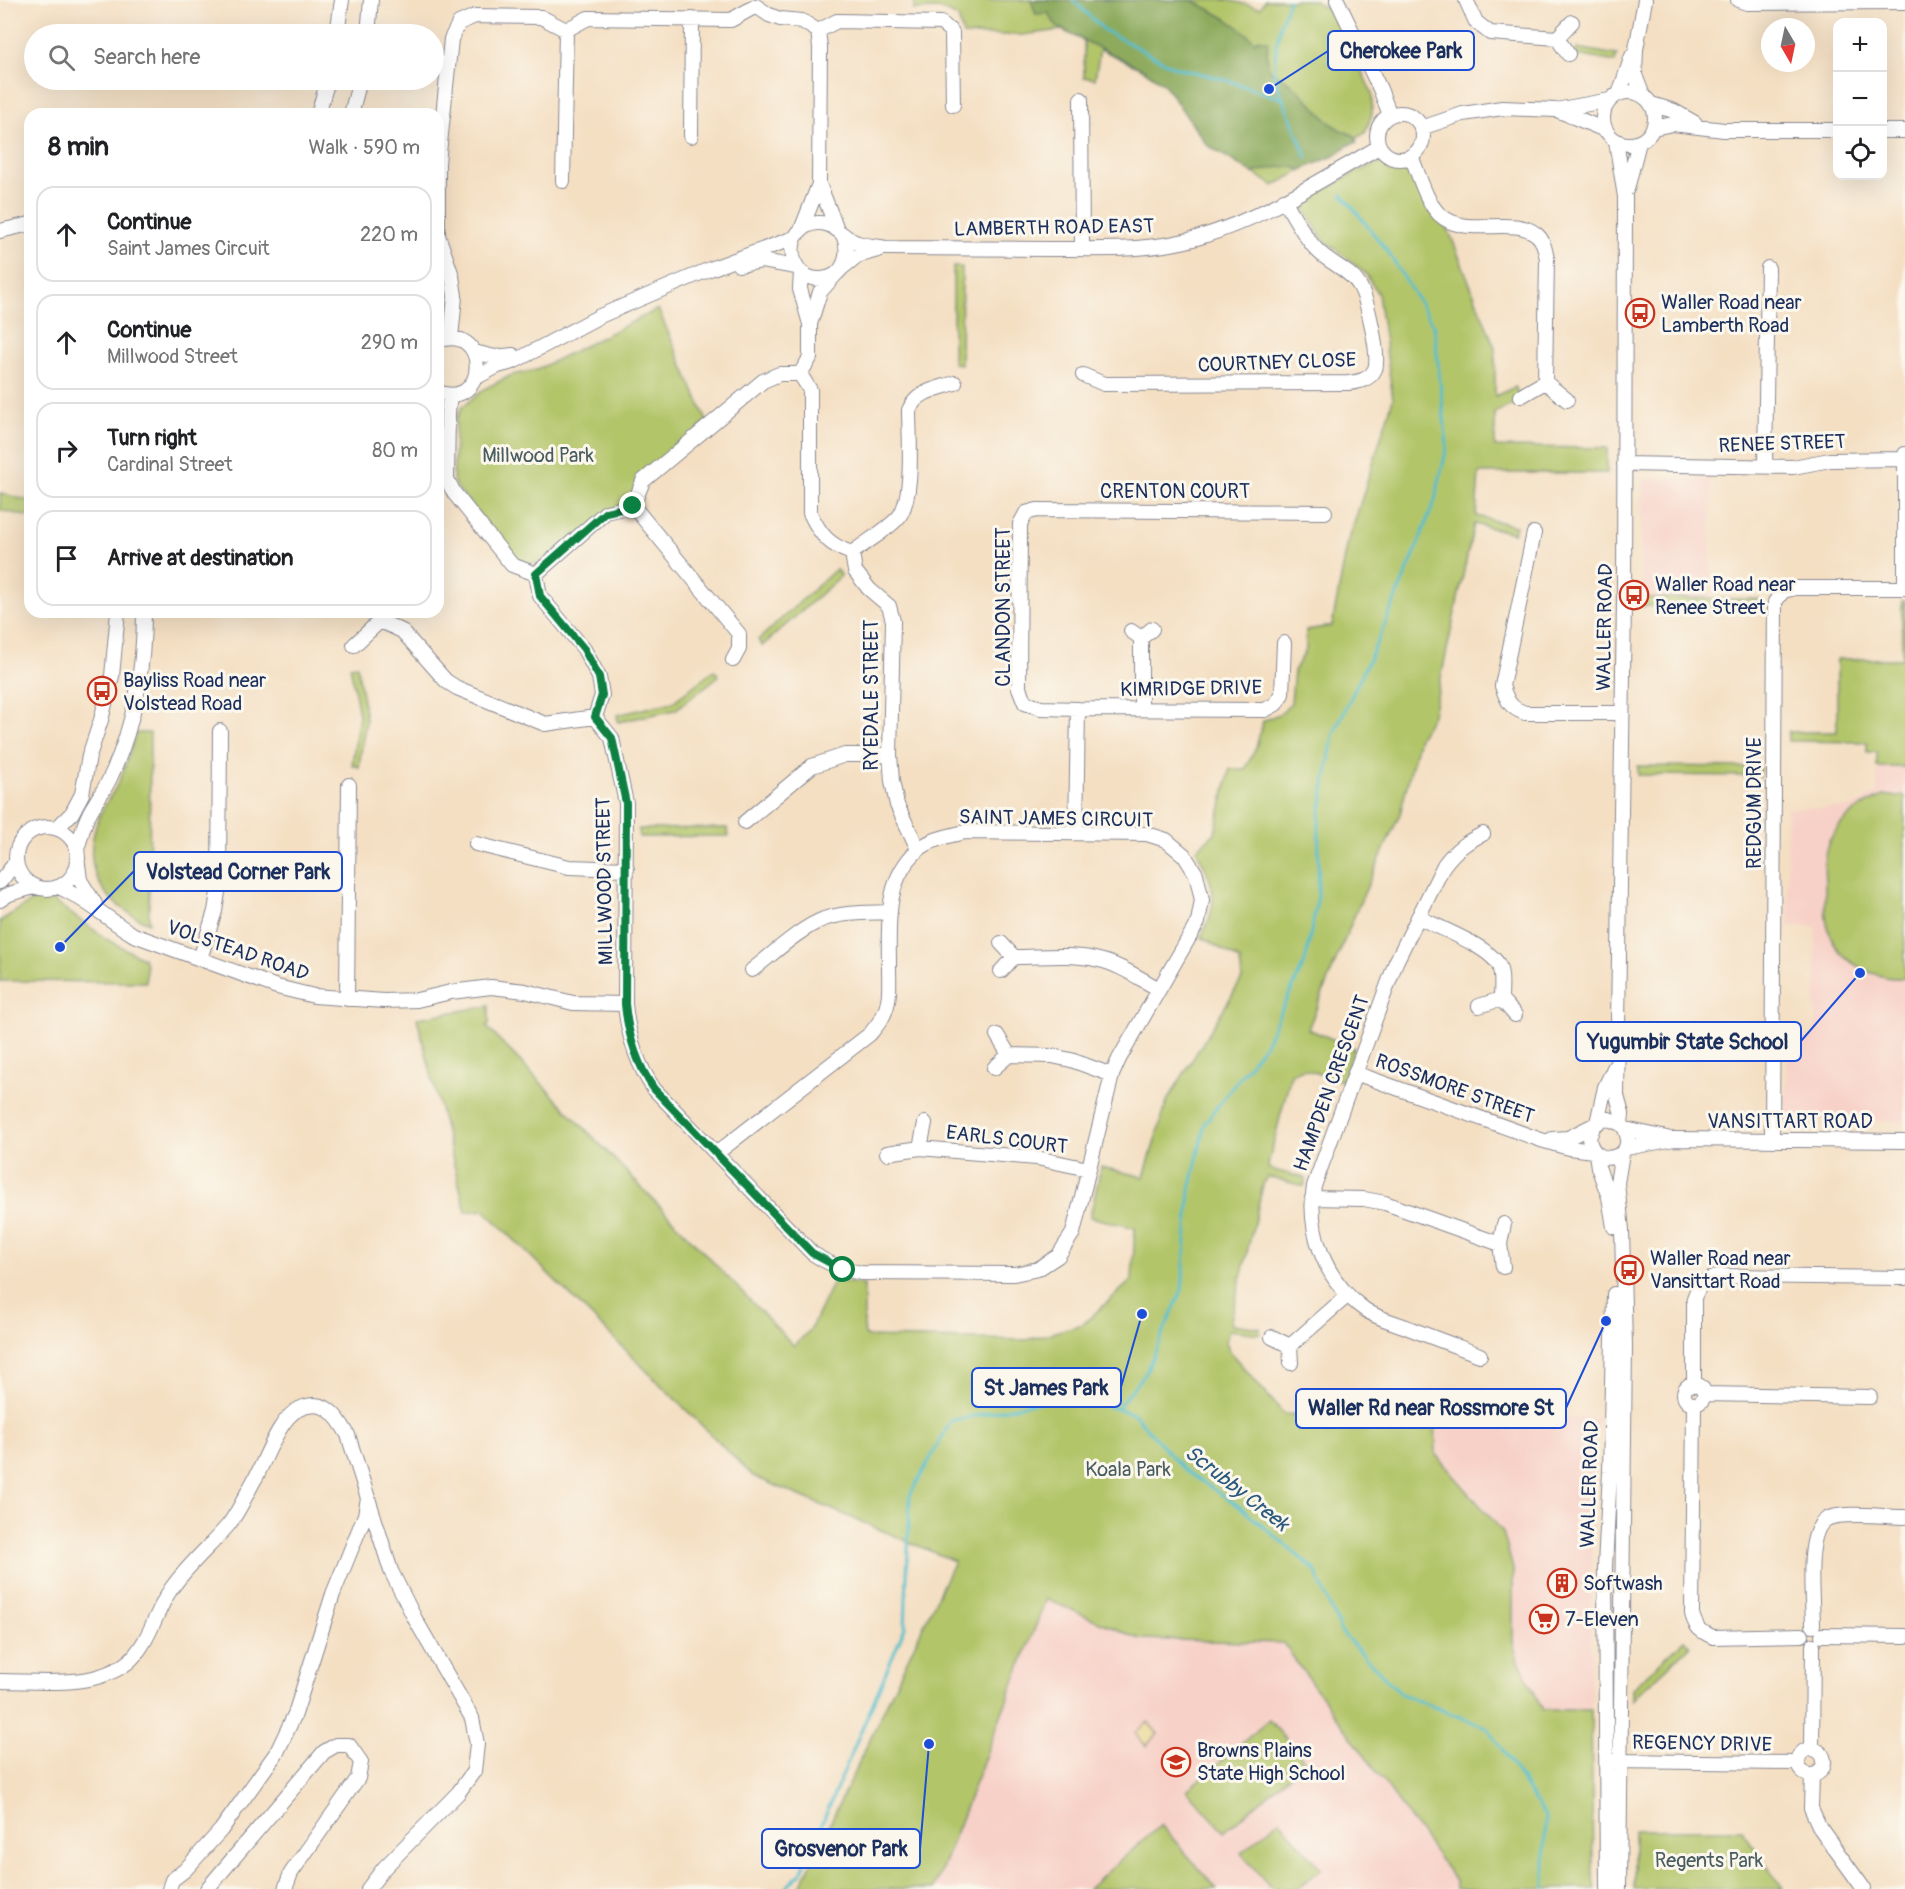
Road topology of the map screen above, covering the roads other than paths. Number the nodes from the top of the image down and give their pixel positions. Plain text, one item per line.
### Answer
1 (342, 0) edge
2 (371, 0) edge
3 (1337, 0) edge
4 (1466, 0) edge
5 (1645, 0) edge
6 (1738, 0) edge
7 (1905, 2) edge
8 (756, 3) edge
9 (692, 19) junction
10 (1572, 22) dead end
11 (338, 24) edge
12 (369, 24) edge
13 (566, 30) junction
14 (818, 31) junction
15 (1557, 38) junction
16 (1636, 49) junction
17 (1568, 54) dead end
18 (325, 90) edge
19 (357, 90) edge
20 (1615, 97) junction
21 (1081, 99) dead end
22 (1647, 100) junction
23 (953, 105) dead end
24 (320, 108) edge
25 (353, 108) edge
26 (444, 108) edge
27 (1557, 110) junction
28 (1390, 115) junction
29 (1700, 126) junction
30 (1421, 128) junction
31 (1653, 128) junction
32 (1605, 130) junction
33 (1833, 130) edge
34 (1887, 131) edge
35 (1905, 131) edge
36 (691, 136) dead end
37 (1616, 141) junction
38 (1639, 142) junction
39 (1379, 147) junction
40 (1411, 156) junction
41 (563, 181) dead end
42 (819, 184) junction
43 (1625, 196) junction
44 (1284, 200) junction
45 (24, 225) edge
46 (0, 231) edge
47 (840, 232) junction
48 (798, 234) junction
49 (886, 248) junction
50 (1082, 249) junction
51 (444, 253) edge
52 (1768, 268) dead end
53 (710, 269) junction
54 (798, 270) junction
55 (839, 271) junction
56 (810, 324) junction
57 (445, 340) edge
58 (474, 352) junction
59 (527, 354) junction
60 (800, 374) junction
61 (1083, 375) dead end
62 (475, 378) junction
63 (1545, 382) junction
64 (955, 383) dead end
65 (444, 393) edge
66 (1521, 396) dead end
67 (1567, 400) dead end
68 (1905, 454) edge
69 (1905, 459) edge
70 (1624, 464) junction
71 (444, 466) edge
72 (1765, 466) junction
73 (633, 506) junction
74 (1324, 512) dead end
75 (1026, 513) joint
76 (1534, 533) dead end
77 (852, 552) junction
78 (536, 574) junction
79 (1905, 588) edge
80 (117, 618) edge
81 (144, 618) edge
82 (378, 618) edge
83 (381, 618) edge
84 (1141, 633) dead end
85 (1284, 643) dead end
86 (354, 645) dead end
87 (733, 660) dead end
88 (1078, 709) junction
89 (1141, 709) junction
90 (1622, 713) junction
91 (595, 717) junction
92 (220, 731) dead end
93 (890, 755) junction
94 (349, 785) dead end
95 (745, 822) dead end
96 (57, 828) junction
97 (1076, 833) junction
98 (1483, 834) dead end
99 (476, 844) dead end
100 (918, 849) junction
101 (78, 856) junction
102 (16, 862) junction
103 (627, 869) junction
104 (0, 882) edge
105 (34, 887) junction
106 (59, 887) junction
107 (0, 900) edge
108 (98, 908) junction
109 (889, 912) junction
110 (1418, 917) junction
111 (1001, 943) dead end
112 (1014, 957) junction
113 (200, 959) junction
114 (752, 970) dead end
115 (1000, 971) dead end
116 (1159, 989) junction
117 (347, 999) junction
118 (1501, 999) junction
119 (625, 1004) junction
120 (1479, 1006) dead end
121 (1515, 1015) dead end
122 (997, 1035) dead end
123 (1009, 1054) junction
124 (1619, 1058) junction
125 (994, 1068) dead end
126 (1355, 1073) junction
127 (1112, 1075) junction
128 (925, 1122) dead end
129 (1596, 1124) junction
130 (1623, 1126) junction
131 (1674, 1139) junction
132 (1541, 1140) junction
133 (1772, 1140) junction
134 (1905, 1141) edge
135 (920, 1148) junction
136 (1624, 1150) junction
137 (887, 1153) dead end
138 (1595, 1153) junction
139 (717, 1154) junction
140 (1088, 1169) junction
141 (1312, 1198) junction
142 (1504, 1224) dead end
143 (1500, 1244) junction
144 (1503, 1268) dead end
145 (1905, 1278) edge
146 (1348, 1295) junction
147 (1272, 1337) dead end
148 (1290, 1346) junction
149 (1480, 1355) dead end
150 (1291, 1363) dead end
151 (1697, 1394) junction
152 (1870, 1397) dead end
153 (1616, 1472) junction
154 (368, 1496) junction
155 (1905, 1517) edge
156 (1605, 1618) junction
157 (1621, 1618) junction
158 (1816, 1635) junction
159 (1905, 1636) edge
160 (0, 1681) edge
161 (1812, 1748) junction
162 (1613, 1761) junction
163 (1798, 1763) junction
164 (1812, 1775) junction
165 (169, 1889) edge
166 (207, 1889) edge
167 (285, 1889) edge
168 (368, 1889) edge
169 (1606, 1889) edge
170 (1619, 1889) edge
171 (1864, 1889) edge

1 - 11 street
2 - 12 street
3 - 28 street
4 - 15 street
5 - 16 street
6 - 7 street
8 - 9 street
8 - 14 street
9 - 13 street
9 - 36 street
10 - 15 street
13 - 26 street
13 - 41 street
14 - 23 street
14 - 42 street
15 - 17 street
16 - 20 street
16 - 22 street
18 - 24 street
19 - 25 street
20 - 22 street
20 - 27 street
20 - 32 street
21 - 50 street
22 - 29 street
22 - 31 street
27 - 30 street
27 - 32 street
28 - 30 street
28 - 39 street
29 - 31 street
29 - 33 street
30 - 40 street
31 - 38 street
32 - 37 street
34 - 35 street
37 - 38 street
37 - 43 street, WALLER ROAD
38 - 43 street, WALLER ROAD
39 - 40 street
39 - 44 street, LAMBERTH ROAD EAST
40 - 63 street
42 - 47 street
42 - 48 street
43 - 70 street, WALLER ROAD
44 - 50 street, LAMBERTH ROAD EAST
44 - 61 street, COURTNEY CLOSE
45 - 46 street
47 - 48 street
47 - 49 street, LAMBERTH ROAD EAST
47 - 55 street
48 - 53 street
48 - 54 street
49 - 50 street, LAMBERTH ROAD EAST
49 - 55 street, LAMBERTH ROAD EAST
51 - 57 street
52 - 72 street
53 - 54 street
53 - 59 street
54 - 55 street
54 - 56 street
55 - 56 street
56 - 60 street
57 - 58 street
58 - 59 street
58 - 62 street
59 - 62 street
60 - 73 street
60 - 77 street
62 - 65 street
63 - 66 street
63 - 67 street
64 - 77 street
68 - 69 street
69 - 72 street, RENEE STREET
69 - 79 street
70 - 72 street, RENEE STREET
70 - 90 street, WALLER ROAD
71 - 78 street
73 - 78 street
73 - 87 street
74 - 75 street, CRENTON COURT
75 - 88 street, CLANDON STREET
76 - 90 street
77 - 93 street, RYEDALE STREET
78 - 91 street
79 - 133 street, REDGUM DRIVE
80 - 96 street
81 - 101 street
82 - 86 street
83 - 91 street
84 - 89 street
85 - 89 street, KIMRIDGE DRIVE
88 - 89 street, KIMRIDGE DRIVE
88 - 97 street
90 - 124 street, WALLER ROAD
91 - 103 street, MILLWOOD STREET
92 - 113 street
93 - 95 street
93 - 100 street, RYEDALE STREET
94 - 117 street
96 - 101 street
96 - 102 street
97 - 100 street, SAINT JAMES CIRCUIT
97 - 116 street, SAINT JAMES CIRCUIT
98 - 110 street, HAMPDEN CRESCENT
99 - 103 street
100 - 109 street, SAINT JAMES CIRCUIT
101 - 106 street
101 - 108 street, VOLSTEAD ROAD
102 - 104 street
102 - 105 street
103 - 119 street, MILLWOOD STREET
105 - 106 street
105 - 107 street
106 - 108 street, VOLSTEAD ROAD
108 - 113 street, VOLSTEAD ROAD
109 - 114 street
109 - 139 street, SAINT JAMES CIRCUIT
110 - 118 street
110 - 126 street, HAMPDEN CRESCENT
111 - 112 street
112 - 115 street
112 - 116 street
113 - 117 street, VOLSTEAD ROAD
116 - 127 street, SAINT JAMES CIRCUIT
117 - 119 street, VOLSTEAD ROAD
118 - 120 street
118 - 121 street
119 - 139 street, SAINT JAMES CIRCUIT
122 - 123 street
123 - 125 street
123 - 127 street
124 - 129 street, WALLER ROAD
124 - 130 street, WALLER ROAD
126 - 132 street, ROSSMORE STREET
126 - 141 street, HAMPDEN CRESCENT
127 - 140 street, SAINT JAMES CIRCUIT
128 - 135 street, EARLS COURT
129 - 130 street
129 - 132 street, ROSSMORE STREET
129 - 138 street, WALLER ROAD
130 - 131 street, VANSITTART ROAD
130 - 136 street, WALLER ROAD
131 - 133 street, VANSITTART ROAD
131 - 136 street, VANSITTART ROAD
132 - 138 street, ROSSMORE STREET
133 - 134 street, VANSITTART ROAD
135 - 137 street, EARLS COURT
135 - 140 street, EARLS COURT
136 - 138 street
136 - 153 street, WALLER ROAD
138 - 153 street, WALLER ROAD
139 - 140 street, SAINT JAMES CIRCUIT
141 - 143 street
141 - 146 street, HAMPDEN CRESCENT
142 - 143 street
143 - 144 street
145 - 151 street
146 - 148 street
146 - 149 street, HAMPDEN CRESCENT
147 - 148 street
148 - 150 street
151 - 152 street
151 - 158 street
153 - 156 street, WALLER ROAD
153 - 157 street, WALLER ROAD
154 - 160 street
154 - 165 street
154 - 168 street
155 - 158 street
156 - 157 street
156 - 162 street, WALLER ROAD
157 - 162 street, WALLER ROAD
158 - 159 street
158 - 161 street
161 - 163 street
161 - 164 street
162 - 163 street, REGENCY DRIVE
162 - 169 street, WALLER ROAD
162 - 170 street, WALLER ROAD
163 - 164 street
164 - 171 street
166 - 167 street

